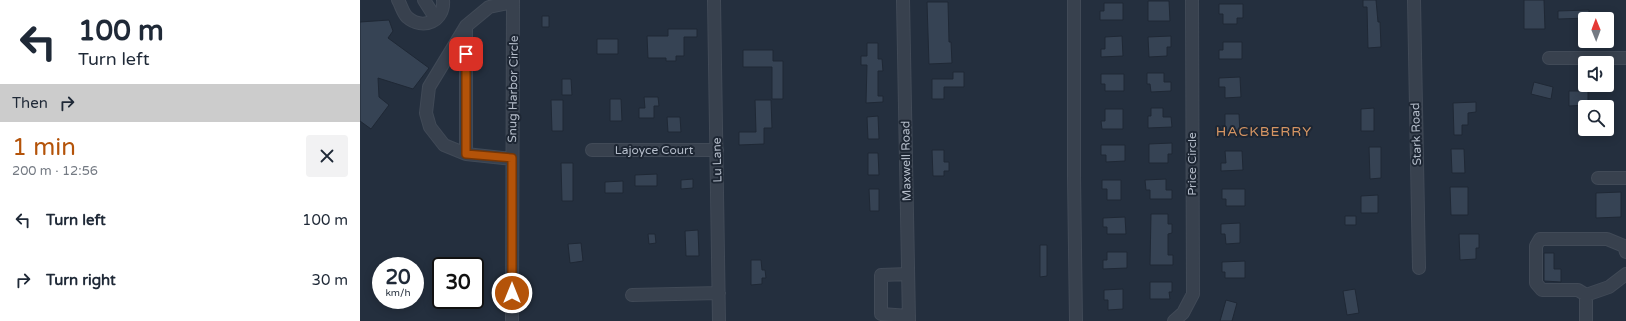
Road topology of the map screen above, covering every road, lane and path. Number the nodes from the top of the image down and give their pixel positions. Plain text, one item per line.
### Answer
1 (398, 0) edge
2 (424, 0) edge
3 (443, 0) edge
4 (714, 0) edge
5 (903, 0) edge
6 (1074, 0) edge
7 (1192, 0) edge
8 (1414, 0) edge
9 (513, 1) edge
10 (436, 19) junction
11 (466, 26) junction
12 (1549, 58) dead end
13 (1626, 58) edge
14 (592, 150) dead end
15 (716, 150) junction
16 (466, 154) junction
17 (512, 158) junction
18 (1598, 178) dead end
19 (1626, 178) edge
20 (1626, 252) edge
21 (1419, 268) dead end
22 (908, 274) junction
23 (1626, 274) edge
24 (719, 293) junction
25 (632, 295) dead end
26 (1586, 295) junction
27 (909, 318) edge
28 (512, 321) edge
29 (719, 321) edge
30 (1076, 321) edge
31 (1174, 321) edge
32 (1586, 321) edge

1 - 10 street
2 - 10 street
3 - 10 street
4 - 15 street, Lu Lane
5 - 22 street, Maxwell Road
6 - 30 street
7 - 31 street, Price Circle
8 - 21 street, Stark Road
9 - 11 street
9 - 17 street, Snug Harbor Circle
11 - 16 street
11 - 16 street
12 - 13 street
14 - 15 street, Lajoyce Court
15 - 24 street, Lu Lane
16 - 17 street
17 - 28 street, Snug Harbor Circle
18 - 19 street
20 - 26 street
22 - 27 street, Maxwell Road
22 - 27 street
23 - 26 street
24 - 25 street
24 - 29 street, Lu Lane
26 - 32 street

